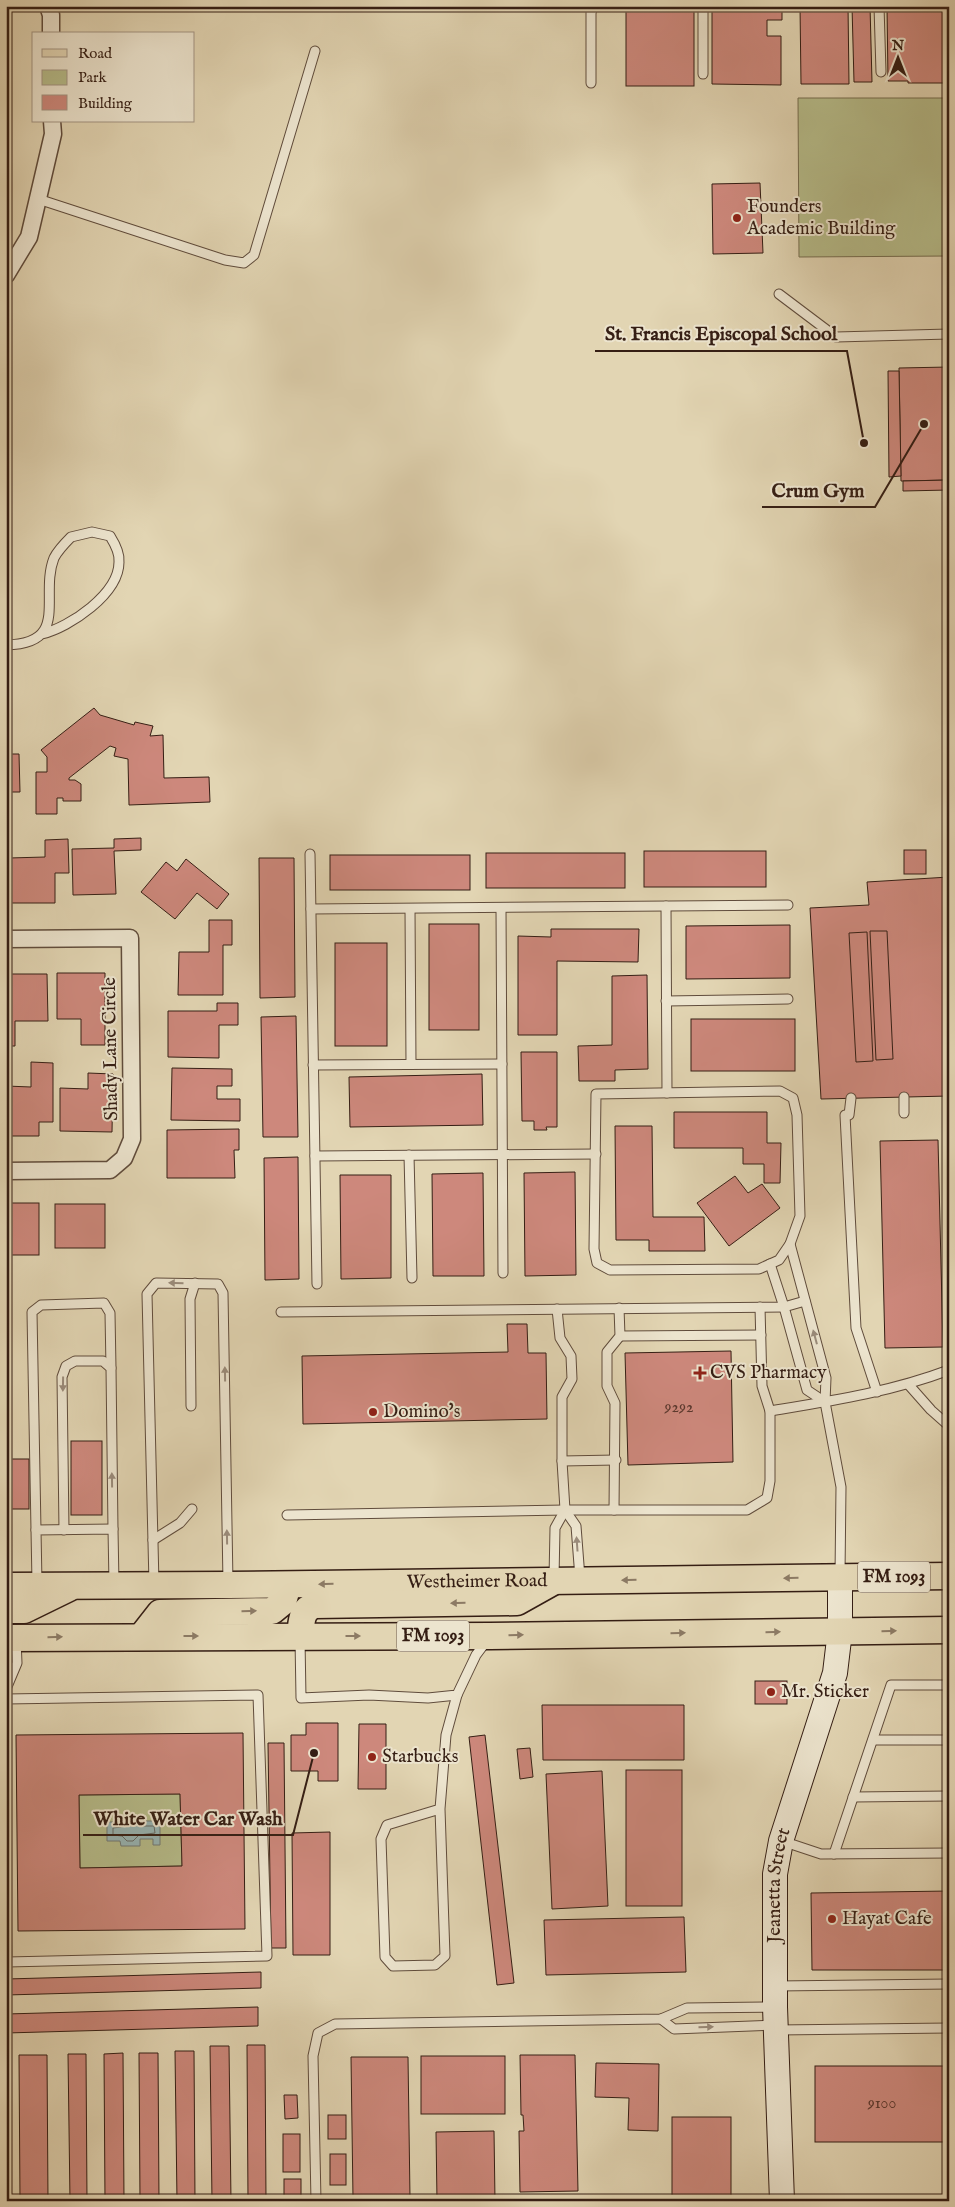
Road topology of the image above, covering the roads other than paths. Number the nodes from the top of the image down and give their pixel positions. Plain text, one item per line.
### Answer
1 (48, 6) edge
2 (593, 6) edge
3 (703, 6) edge
4 (879, 6) edge
5 (51, 32) edge
6 (315, 51) dead end
7 (881, 72) dead end
8 (703, 74) dead end
9 (591, 84) dead end
10 (52, 122) edge
11 (38, 199) junction
12 (6, 275) edge
13 (779, 294) dead end
14 (949, 334) edge
15 (42, 634) junction
16 (8, 644) edge
17 (310, 854) dead end
18 (788, 905) dead end
19 (666, 906) junction
20 (410, 908) junction
21 (501, 908) junction
22 (311, 910) junction
23 (6, 939) edge
24 (788, 999) dead end
25 (666, 1001) junction
26 (411, 1064) junction
27 (502, 1064) junction
28 (313, 1065) junction
29 (667, 1093) junction
30 (904, 1096) dead end
31 (850, 1098) dead end
32 (904, 1113) dead end
33 (503, 1154) junction
34 (596, 1154) junction
35 (410, 1155) junction
36 (315, 1156) junction
37 (6, 1170) edge
38 (790, 1244) junction
39 (770, 1264) junction
40 (504, 1274) dead end
41 (412, 1278) dead end
42 (195, 1283) junction
43 (317, 1284) dead end
44 (805, 1301) junction
45 (760, 1307) junction
46 (784, 1307) junction
47 (619, 1308) junction
48 (557, 1309) junction
49 (281, 1312) dead end
50 (761, 1335) junction
51 (620, 1336) junction
52 (111, 1368) junction
53 (949, 1370) edge
54 (908, 1384) junction
55 (877, 1392) junction
56 (824, 1402) junction
57 (192, 1406) dead end
58 (770, 1411) junction
59 (949, 1426) edge
60 (616, 1460) junction
61 (562, 1461) junction
62 (192, 1509) dead end
63 (565, 1510) junction
64 (614, 1510) junction
65 (287, 1516) dead end
66 (113, 1529) junction
67 (36, 1530) junction
68 (64, 1530) junction
69 (153, 1540) junction
70 (949, 1576) edge
71 (840, 1578) junction
72 (554, 1581) junction
73 (580, 1581) junction
74 (228, 1585) junction
75 (288, 1585) junction
76 (6, 1586) edge
77 (37, 1586) junction
78 (114, 1586) junction
79 (154, 1586) junction
80 (72, 1587) junction
81 (6, 1610) edge
82 (949, 1630) edge
83 (840, 1631) junction
84 (142, 1636) junction
85 (300, 1636) junction
86 (490, 1636) junction
87 (11, 1638) edge
88 (949, 1685) edge
89 (6, 1689) edge
90 (457, 1695) junction
91 (6, 1699) edge
92 (872, 1740) junction
93 (949, 1740) edge
94 (949, 1796) edge
95 (853, 1797) junction
96 (440, 1809) junction
97 (781, 1841) junction
98 (949, 1853) edge
99 (834, 1854) junction
100 (6, 1885) edge
101 (949, 1984) edge
102 (776, 2012) junction
103 (661, 2019) junction
104 (949, 2028) edge
105 (316, 2201) edge
106 (782, 2201) edge

1 - 5 street
2 - 9 lane
3 - 8 lane
4 - 7 lane
6 - 11 lane
10 - 11 street
11 - 12 street
13 - 14 lane
15 - 15 lane
15 - 16 lane
17 - 22 lane
18 - 19 lane
19 - 21 lane
19 - 25 lane
20 - 21 lane
20 - 22 lane
20 - 26 lane
21 - 27 lane
22 - 28 lane
23 - 37 street, Shady Lane Circle
24 - 25 lane
25 - 29 lane
26 - 27 lane
26 - 28 lane
27 - 33 lane
28 - 36 lane
29 - 34 lane
29 - 38 lane
30 - 32 lane
31 - 55 lane
33 - 34 lane
33 - 35 lane
33 - 40 lane
34 - 39 lane
35 - 36 lane
35 - 41 lane
36 - 43 lane
38 - 39 lane
38 - 44 lane
39 - 46 lane
42 - 57 lane
42 -> 69 lane
74 -> 42 lane
44 - 46 lane
56 -> 44 lane
45 - 46 lane
45 - 47 lane
45 - 50 lane
46 - 56 lane
47 - 48 lane
47 - 51 lane
48 - 49 lane
48 - 61 lane
50 - 51 lane
50 - 58 lane
51 - 60 lane
66 -> 52 lane
52 - 67 lane
52 -> 68 lane
53 - 54 lane
54 - 55 lane
54 - 59 lane
55 - 56 lane
56 - 58 lane
56 - 71 lane
58 - 64 lane
60 - 61 lane
60 - 64 lane
61 - 63 lane
62 - 69 lane
63 - 64 lane
63 - 65 lane
63 - 72 lane
73 -> 63 lane
66 - 68 lane
66 - 78 lane
67 - 68 lane
67 - 77 lane
69 - 79 lane
70 - 71 main road, Westheimer Road / FM 1093
71 -> 73 main road, Westheimer Road / FM 1093
71 - 83 street, Jeanetta Street
72 - 73 main road, Westheimer Road / FM 1093
72 -> 75 main road, Westheimer Road / FM 1093
72 -> 85 main road
74 - 75 main road, Westheimer Road / FM 1093
74 - 79 main road, Westheimer Road / FM 1093
84 -> 75 main road
76 - 77 main road, Westheimer Road / FM 1093
77 - 80 main road, Westheimer Road / FM 1093
78 - 79 main road, Westheimer Road / FM 1093
78 - 80 main road, Westheimer Road / FM 1093
80 - 81 main road
83 -> 82 main road, FM 1093
86 -> 83 main road, FM 1093
83 - 97 street, Jeanetta Street
84 -> 85 main road, FM 1093
87 -> 84 main road, FM 1093
85 -> 86 main road, FM 1093
85 - 90 lane
86 - 90 lane
87 - 89 lane
88 - 92 lane
90 - 96 lane
91 - 100 lane
92 - 93 lane
92 - 95 lane
94 - 95 lane
95 - 99 lane
96 - 96 lane
97 - 99 lane
97 - 102 street, Jeanetta Street
98 - 99 lane
101 - 102 lane
102 - 103 lane
103 -> 102 lane
102 - 104 lane
102 - 106 street, Jeanetta Street
103 - 105 lane

